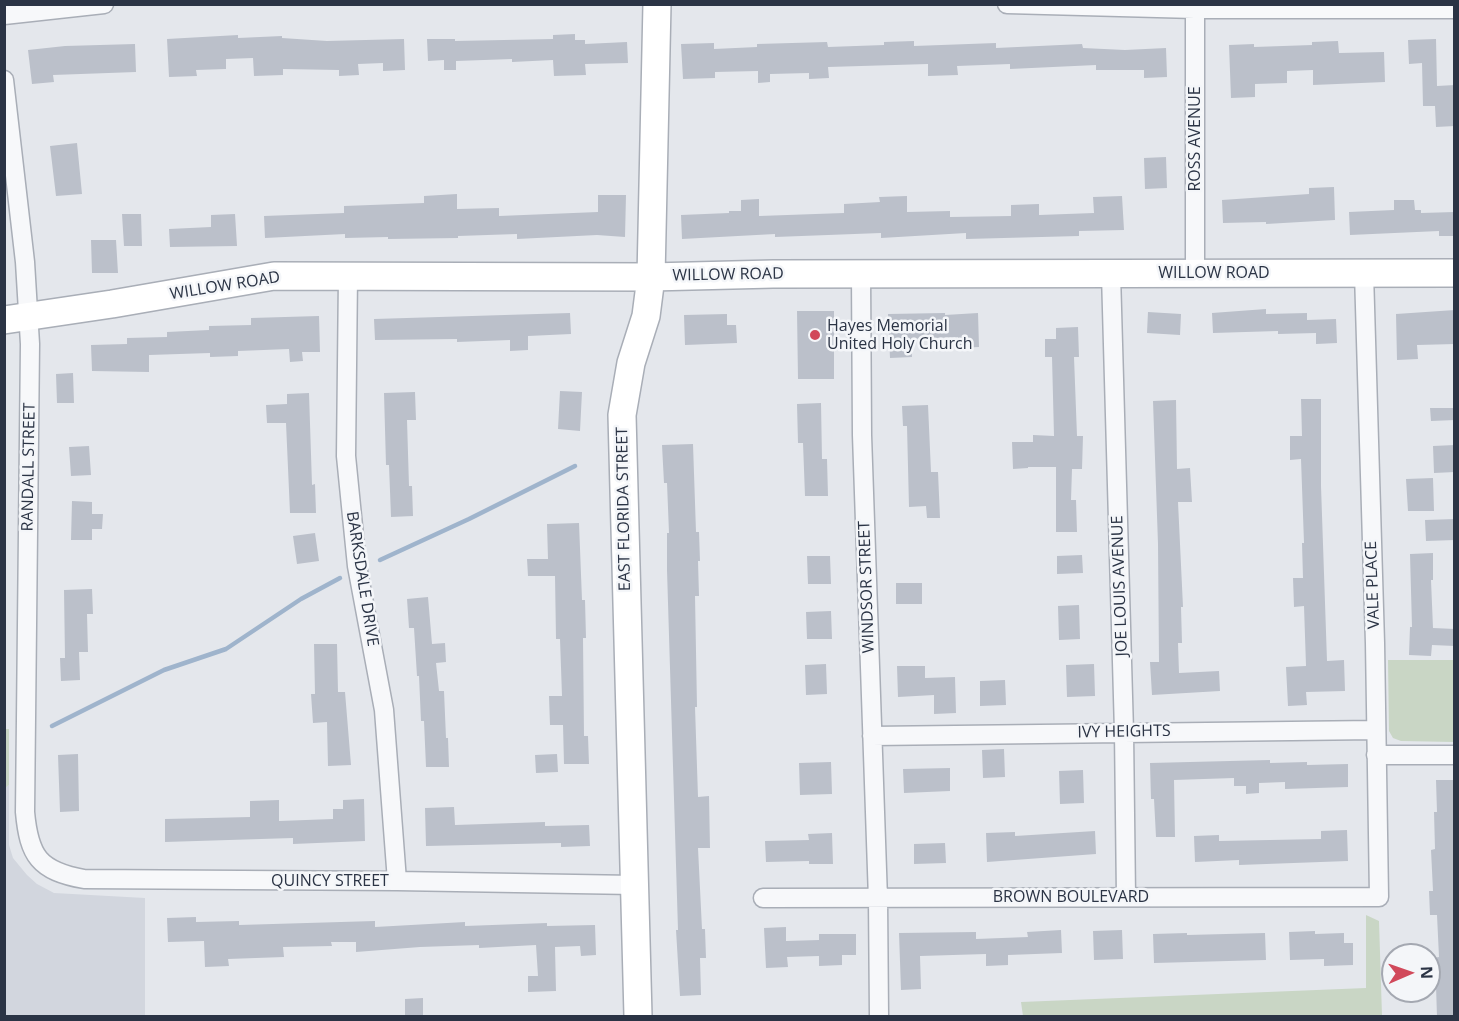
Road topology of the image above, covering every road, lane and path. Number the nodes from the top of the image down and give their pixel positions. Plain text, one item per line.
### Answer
1 (104, 4) edge
2 (657, 4) edge
3 (1007, 4) edge
4 (1195, 7) edge
5 (1455, 9) edge
6 (4, 15) edge
7 (4, 80) edge
8 (1195, 273) junction
9 (1364, 273) junction
10 (1455, 273) edge
11 (861, 274) junction
12 (1112, 274) junction
13 (348, 275) junction
14 (651, 277) junction
15 (16, 319) edge
16 (1375, 730) junction
17 (1124, 732) junction
18 (872, 736) junction
19 (1376, 755) junction
20 (1455, 755) edge
21 (34, 854) joint
22 (397, 881) junction
23 (634, 885) junction
24 (1126, 897) junction
25 (1379, 897) joint
26 (763, 898) dead end
27 (878, 898) junction
28 (638, 1017) edge
29 (879, 1017) edge

1 - 6 street
2 - 14 street, EAST FLORIDA STREET
3 - 4 street
4 - 5 street
4 - 8 street, ROSS AVENUE
7 - 15 street, RANDALL STREET
8 - 9 street, WILLOW ROAD
8 - 12 street, WILLOW ROAD
9 - 10 street, WILLOW ROAD
9 - 16 street, VALE PLACE
11 - 12 street, WILLOW ROAD
11 - 14 street, WILLOW ROAD
11 - 18 street, WINDSOR STREET
12 - 17 street, JOE LOUIS AVENUE
13 - 14 street, WILLOW ROAD
13 - 15 street, WILLOW ROAD
13 - 22 street, BARKSDALE DRIVE
14 - 23 street, EAST FLORIDA STREET
15 - 21 street, RANDALL STREET
16 - 17 street, IVY HEIGHTS
16 - 19 street, VALE PLACE
17 - 18 street, IVY HEIGHTS
17 - 24 street, JOE LOUIS AVENUE
18 - 27 street, WINDSOR STREET
19 - 20 street
19 - 25 street, VALE PLACE
21 - 22 street, QUINCY STREET
22 - 23 street, QUINCY STREET
23 - 28 street, EAST FLORIDA STREET
24 - 25 street, BROWN BOULEVARD
24 - 27 street, BROWN BOULEVARD
26 - 27 street, BROWN BOULEVARD
27 - 29 street, WINDSOR STREET

